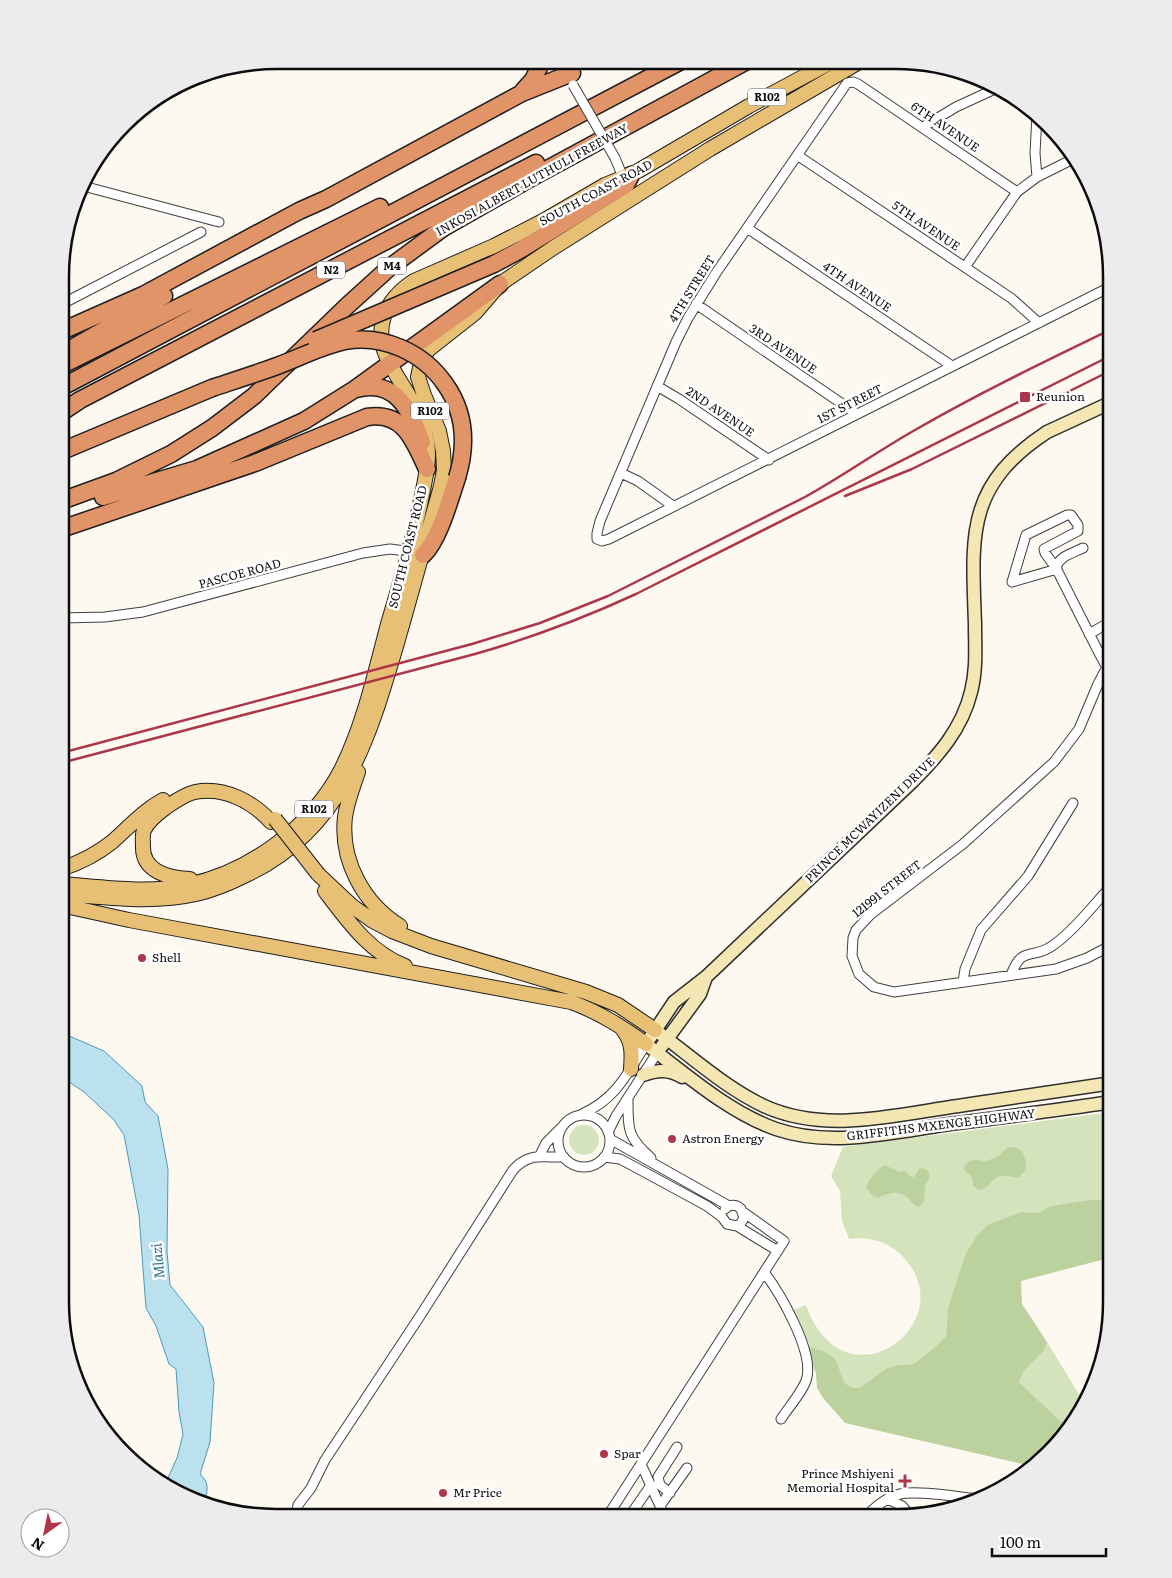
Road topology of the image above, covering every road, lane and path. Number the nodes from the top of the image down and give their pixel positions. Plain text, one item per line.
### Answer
1 (538, 69) edge
2 (666, 69) edge
3 (713, 69) edge
4 (732, 69) edge
5 (823, 69) edge
6 (840, 69) edge
7 (567, 71) edge
8 (811, 80) junction
9 (858, 84) joint
10 (991, 91) edge
11 (522, 93) junction
12 (1037, 123) edge
13 (923, 127) junction
14 (797, 155) junction
15 (1068, 161) edge
16 (484, 164) junction
17 (1037, 177) junction
18 (631, 185) junction
19 (88, 187) edge
20 (1017, 192) junction
21 (326, 199) junction
22 (219, 222) dead end
23 (747, 228) junction
24 (201, 232) dead end
25 (965, 267) junction
26 (500, 284) junction
27 (1103, 291) edge
28 (69, 300) edge
29 (696, 304) junction
30 (1039, 323) junction
31 (69, 328) edge
32 (69, 350) edge
33 (69, 362) edge
34 (389, 364) junction
35 (952, 366) junction
36 (69, 383) edge
37 (657, 386) junction
38 (212, 388) junction
39 (355, 389) junction
40 (1103, 406) edge
41 (69, 407) edge
42 (857, 414) junction
43 (304, 422) junction
44 (69, 448) edge
45 (769, 460) junction
46 (427, 463) junction
47 (621, 473) junction
48 (178, 488) junction
49 (69, 498) edge
50 (69, 504) edge
51 (673, 506) junction
52 (69, 526) edge
53 (599, 540) joint
54 (1084, 548) dead end
55 (416, 553) junction
56 (1056, 568) junction
57 (69, 618) edge
58 (1103, 626) edge
59 (1089, 634) junction
60 (1103, 658) edge
61 (1103, 680) edge
62 (386, 681) junction
63 (1073, 803) dead end
64 (273, 821) junction
65 (69, 865) edge
66 (315, 874) junction
67 (211, 878) junction
68 (69, 885) edge
69 (69, 895) edge
70 (1103, 895) edge
71 (69, 907) edge
72 (1103, 950) edge
73 (483, 960) junction
74 (1011, 975) junction
75 (434, 976) junction
76 (706, 977) junction
77 (963, 982) junction
78 (618, 1025) junction
79 (655, 1030) junction
80 (667, 1039) junction
81 (646, 1044) junction
82 (657, 1053) junction
83 (637, 1072) junction
84 (1103, 1085) edge
85 (709, 1091) junction
86 (628, 1099) junction
87 (1103, 1103) edge
88 (580, 1115) junction
89 (561, 1128) junction
90 (609, 1135) junction
91 (539, 1157) junction
92 (564, 1157) junction
93 (604, 1157) junction
94 (661, 1167) junction
95 (729, 1206) junction
96 (743, 1212) junction
97 (722, 1217) junction
98 (736, 1226) junction
99 (778, 1251) junction
100 (764, 1272) junction
101 (781, 1419) dead end
102 (677, 1447) dead end
103 (641, 1464) junction
104 (688, 1468) dead end
105 (651, 1485) junction
106 (670, 1492) junction
107 (964, 1498) edge
108 (888, 1499) junction
109 (660, 1506) junction
110 (297, 1509) edge
111 (612, 1509) edge
112 (634, 1509) edge
113 (661, 1509) edge
114 (873, 1509) edge
115 (905, 1509) edge

1 - 11 highway
2 - 16 highway, N2
3 - 41 highway, N2
4 - 49 highway, INKOSI ALBERT LUTHULI FREEWAY / M4
5 - 8 main road, R102
6 - 8 main road, R102
7 - 11 highway
7 - 18 street, bridge
8 - 18 main road, SOUTH COAST ROAD / R102
8 - 18 main road, SOUTH COAST ROAD / R102
9 - 13 street, 6TH AVENUE
9 - 14 street, 4TH STREET
10 - 13 street
11 - 21 highway
12 - 17 street
13 - 20 street, 6TH AVENUE
14 - 23 street, 4TH STREET
14 - 25 street, 5TH AVENUE
15 - 17 street
16 - 33 highway
16 - 36 highway, N2
17 - 20 street
18 - 26 main road, SOUTH COAST ROAD / R102
18 - 34 main road, SOUTH COAST ROAD / R102
18 - 38 highway, bridge
19 - 22 street
20 - 25 street
21 - 31 highway
21 - 32 highway
23 - 29 street, 4TH STREET
23 - 35 street, 4TH AVENUE
24 - 28 street
25 - 30 street, 5TH AVENUE
26 - 34 highway
26 - 55 main road, SOUTH COAST ROAD / R102
27 - 30 street, 1ST STREET
29 - 37 street, 4TH STREET
29 - 42 street, 3RD AVENUE
30 - 35 street, 1ST STREET
34 - 39 highway
34 - 46 main road, SOUTH COAST ROAD / R102
35 - 42 street, 1ST STREET
37 - 45 street, 2ND AVENUE
37 - 47 street, 4TH STREET
38 - 44 highway
38 - 55 highway, bridge
39 - 43 highway
39 - 46 highway
40 - 76 street, PRINCE MCWAYIZENI DRIVE
42 - 45 street, 1ST STREET
43 - 48 highway
43 - 50 highway
45 - 51 street, 1ST STREET
46 - 48 highway
46 - 55 main road, SOUTH COAST ROAD / R102
47 - 51 street
47 - 53 street, 4TH STREET
48 - 52 highway
51 - 53 street, 1ST STREET
54 - 56 street
55 - 57 street, PASCOE ROAD
55 - 62 main road, SOUTH COAST ROAD / R102
55 - 67 main road, SOUTH COAST ROAD / R102
56 - 56 street
56 - 59 street
58 - 59 street
59 - 60 street
61 - 77 street, 121991 STREET
62 - 69 main road, SOUTH COAST ROAD / R102
62 - 73 main road
63 - 77 street
64 - 65 main road
64 - 66 main road
64 - 67 main road
66 - 73 main road
66 - 75 main road
67 - 68 main road, SOUTH COAST ROAD / R102
70 - 74 street
71 - 75 main road
72 - 74 street, 121991 STREET
73 - 79 main road
74 - 77 street, 121991 STREET
75 - 78 main road
76 - 79 street, PRINCE MCWAYIZENI DRIVE
76 - 80 street, PRINCE MCWAYIZENI DRIVE
78 - 81 main road
78 - 83 main road
79 - 80 street, GRIFFITHS MXENGE HIGHWAY
79 - 81 street, PRINCE MCWAYIZENI DRIVE
80 - 82 street, PRINCE MCWAYIZENI DRIVE
80 - 84 street, GRIFFITHS MXENGE HIGHWAY
81 - 82 street, GRIFFITHS MXENGE HIGHWAY
81 - 83 street
82 - 83 street
82 - 85 street, GRIFFITHS MXENGE HIGHWAY
83 - 85 street
83 - 86 street
83 - 88 street
85 - 87 street, GRIFFITHS MXENGE HIGHWAY
86 - 90 street
86 - 94 street
88 - 89 street
88 - 90 street
89 - 91 street
89 - 92 street
90 - 93 street
90 - 94 street
91 - 92 street
91 - 110 street
92 - 93 street
93 - 97 street
94 - 95 street
95 - 96 street
95 - 97 street
96 - 98 street
96 - 99 street
97 - 98 street
98 - 99 street
99 - 100 street
100 - 101 street
100 - 103 street
102 - 106 street
103 - 105 street
103 - 111 street
104 - 106 street
105 - 109 street
105 - 112 street
106 - 109 street
107 - 108 street
108 - 114 street
108 - 115 street
109 - 113 street

